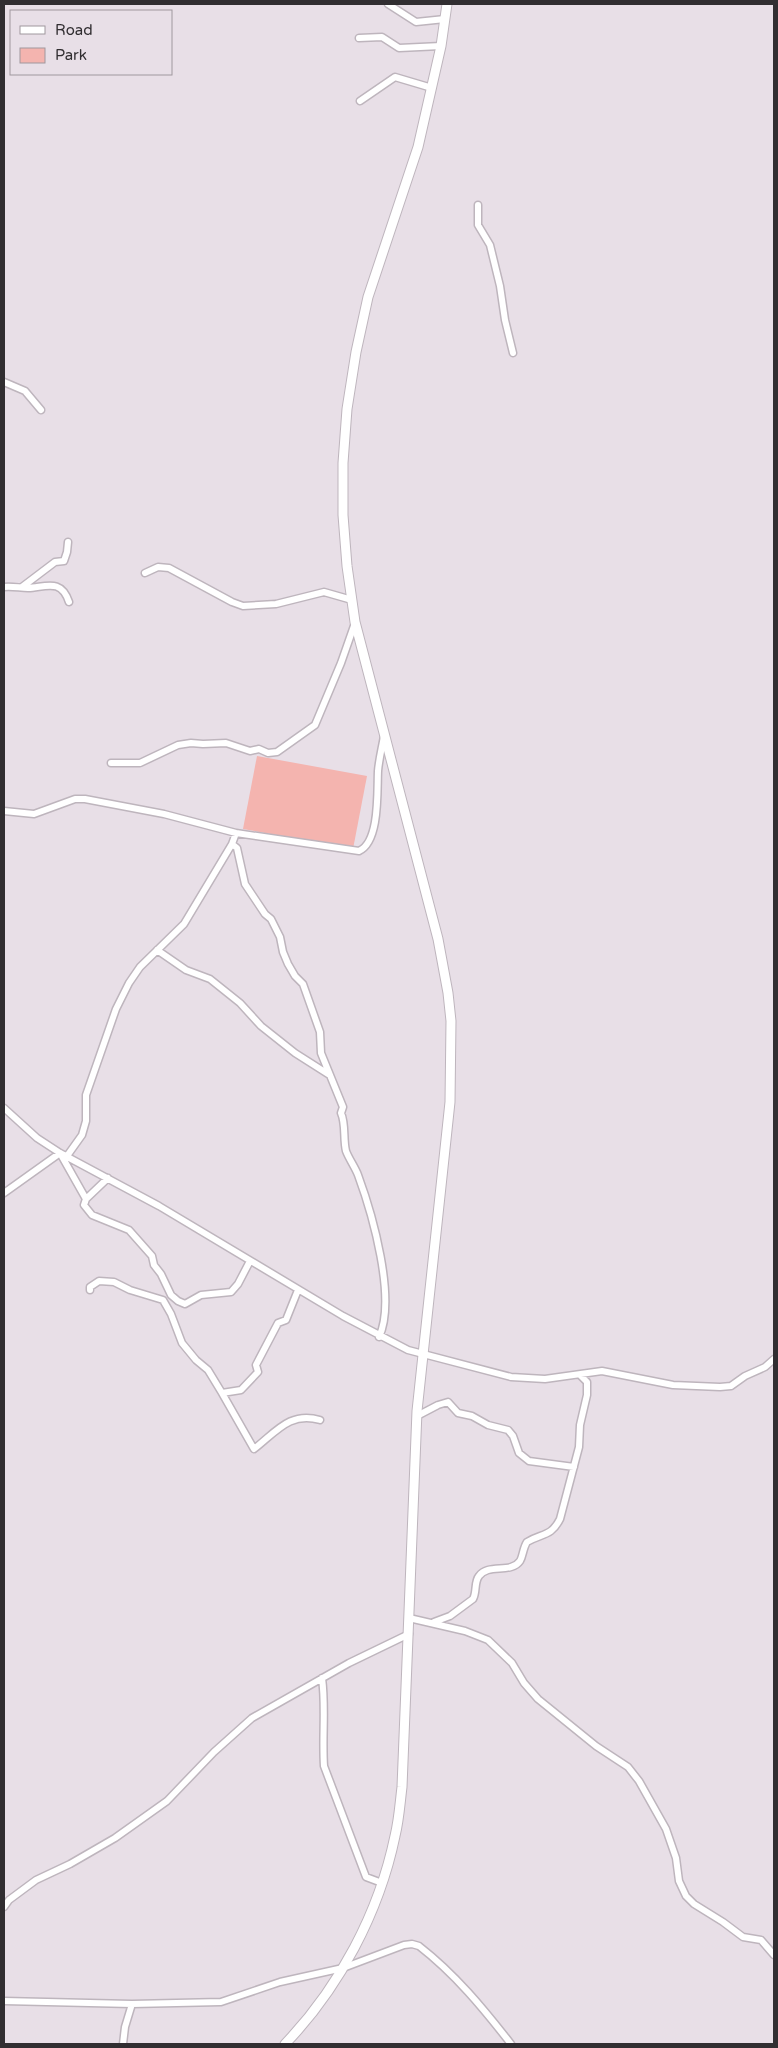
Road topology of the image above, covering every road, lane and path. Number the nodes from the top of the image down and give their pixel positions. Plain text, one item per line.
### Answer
1 (388, 4) edge
2 (448, 4) edge
3 (445, 19) junction
4 (359, 38) dead end
5 (441, 46) junction
6 (432, 88) junction
7 (360, 101) dead end
8 (478, 204) dead end
9 (513, 353) dead end
10 (4, 382) edge
11 (41, 410) dead end
12 (68, 542) dead end
13 (145, 572) dead end
14 (4, 587) edge
15 (22, 588) junction
16 (352, 600) junction
17 (69, 602) dead end
18 (355, 622) junction
19 (384, 735) junction
20 (111, 762) dead end
21 (4, 805) edge
22 (4, 811) edge
23 (16, 811) junction
24 (236, 833) junction
25 (232, 844) junction
26 (157, 950) junction
27 (328, 1074) junction
28 (4, 1108) edge
29 (60, 1153) junction
30 (67, 1156) junction
31 (108, 1178) junction
32 (4, 1192) edge
33 (86, 1199) junction
34 (250, 1261) junction
35 (90, 1290) dead end
36 (298, 1290) junction
37 (379, 1337) junction
38 (424, 1355) junction
39 (774, 1360) edge
40 (580, 1375) junction
41 (222, 1393) junction
42 (417, 1416) junction
43 (320, 1420) dead end
44 (574, 1467) junction
45 (409, 1618) junction
46 (432, 1623) junction
47 (408, 1634) junction
48 (322, 1678) junction
49 (382, 1883) junction
50 (4, 1907) edge
51 (774, 1955) edge
52 (342, 1968) junction
53 (4, 2001) edge
54 (132, 2004) junction
55 (123, 2044) edge
56 (285, 2044) edge
57 (511, 2044) edge

1 - 3 street
2 - 3 main road
3 - 5 main road
4 - 5 street
5 - 6 main road
6 - 7 street
6 - 16 main road
8 - 9 street
10 - 11 street
12 - 15 street
13 - 16 street
14 - 15 street
15 - 17 street
16 - 18 main road
18 - 19 main road
18 - 20 street
19 - 24 street
19 - 38 main road
21 - 23 street
22 - 23 street
23 - 24 street
24 - 25 street
25 - 26 street
25 - 27 street
26 - 27 street
26 - 30 street
27 - 37 street
28 - 29 street
29 - 30 street
29 - 32 street
29 - 33 street
30 - 31 street
31 - 33 street
31 - 34 street
33 - 34 street
34 - 36 street
35 - 41 street
36 - 37 street
36 - 41 street
37 - 38 street
38 - 40 street
38 - 42 main road
39 - 40 street
40 - 44 street
41 - 43 street
42 - 44 street
42 - 45 main road
44 - 46 street
45 - 46 street
45 - 47 main road
46 - 51 street
47 - 48 street
47 - 49 main road
48 - 49 street
48 - 50 street
49 - 52 main road
52 - 54 street
52 - 56 main road
52 - 57 street
53 - 54 street
54 - 55 street

